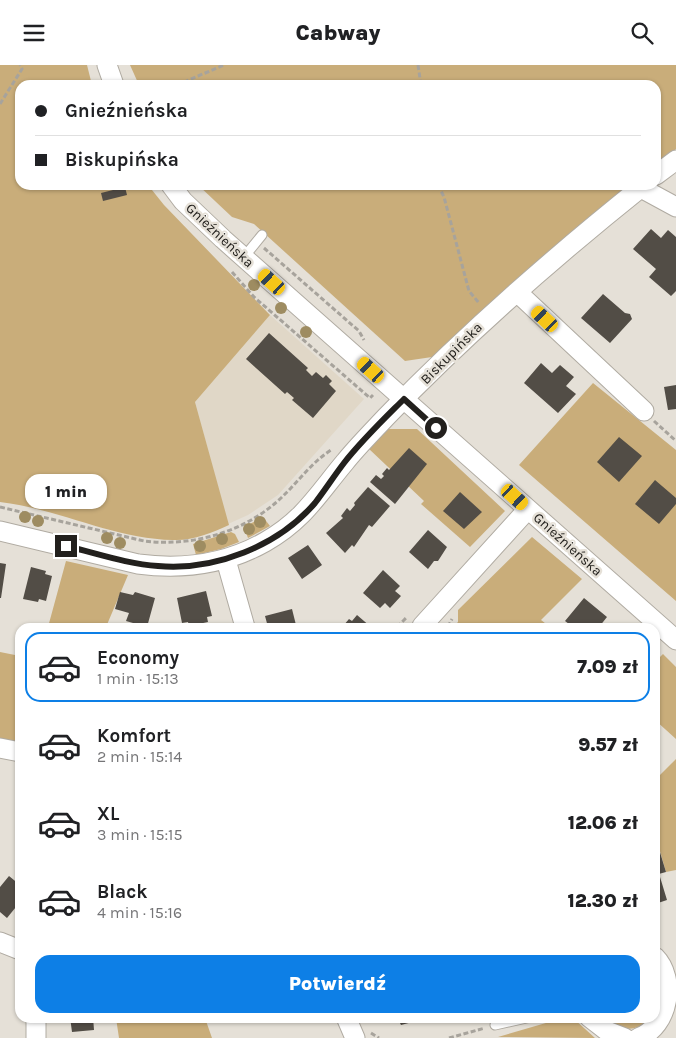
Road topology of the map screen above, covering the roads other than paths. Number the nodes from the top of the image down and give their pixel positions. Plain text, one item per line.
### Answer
1 (107, 65) edge
2 (112, 80) edge
3 (676, 160) edge
4 (661, 171) edge
5 (175, 190) edge
6 (637, 190) edge
7 (648, 190) edge
8 (676, 207) edge
9 (259, 238) road end
10 (237, 263) junction
11 (517, 293) junction
12 (404, 399) junction
13 (644, 411) road end
14 (528, 509) junction
15 (0, 531) edge
16 (226, 560) junction
17 (243, 623) edge
18 (425, 623) edge
19 (653, 623) edge
20 (660, 629) edge
21 (676, 640) edge
22 (0, 748) edge
23 (15, 751) edge
24 (0, 942) edge
25 (15, 948) edge
26 (660, 962) edge
27 (660, 1020) edge
28 (36, 1023) edge
29 (349, 1023) edge
30 (504, 1023) edge
31 (597, 1023) edge
32 (658, 1023) edge
33 (495, 1025) road end
34 (36, 1038) edge
35 (355, 1038) edge
36 (625, 1038) edge
37 (638, 1038) edge

1 - 2 street
3 - 4 street
5 - 10 street, Gnieźnieńska
6 - 11 street, Biskupińska
7 - 8 street
9 - 10 lane
10 - 12 street, Gnieźnieńska
11 - 12 street, Biskupińska
11 - 13 street
12 - 14 street, Gnieźnieńska
12 - 16 street, Biskupińska
14 - 18 street
14 - 19 street, Gnieźnieńska
15 - 16 street, Biskupińska
16 - 17 street
20 - 21 street, Gnieźnieńska
22 - 23 street
24 - 25 street
26 - 27 street
28 - 34 street
29 - 35 street
30 - 33 lane
31 - 36 street
32 - 37 street

